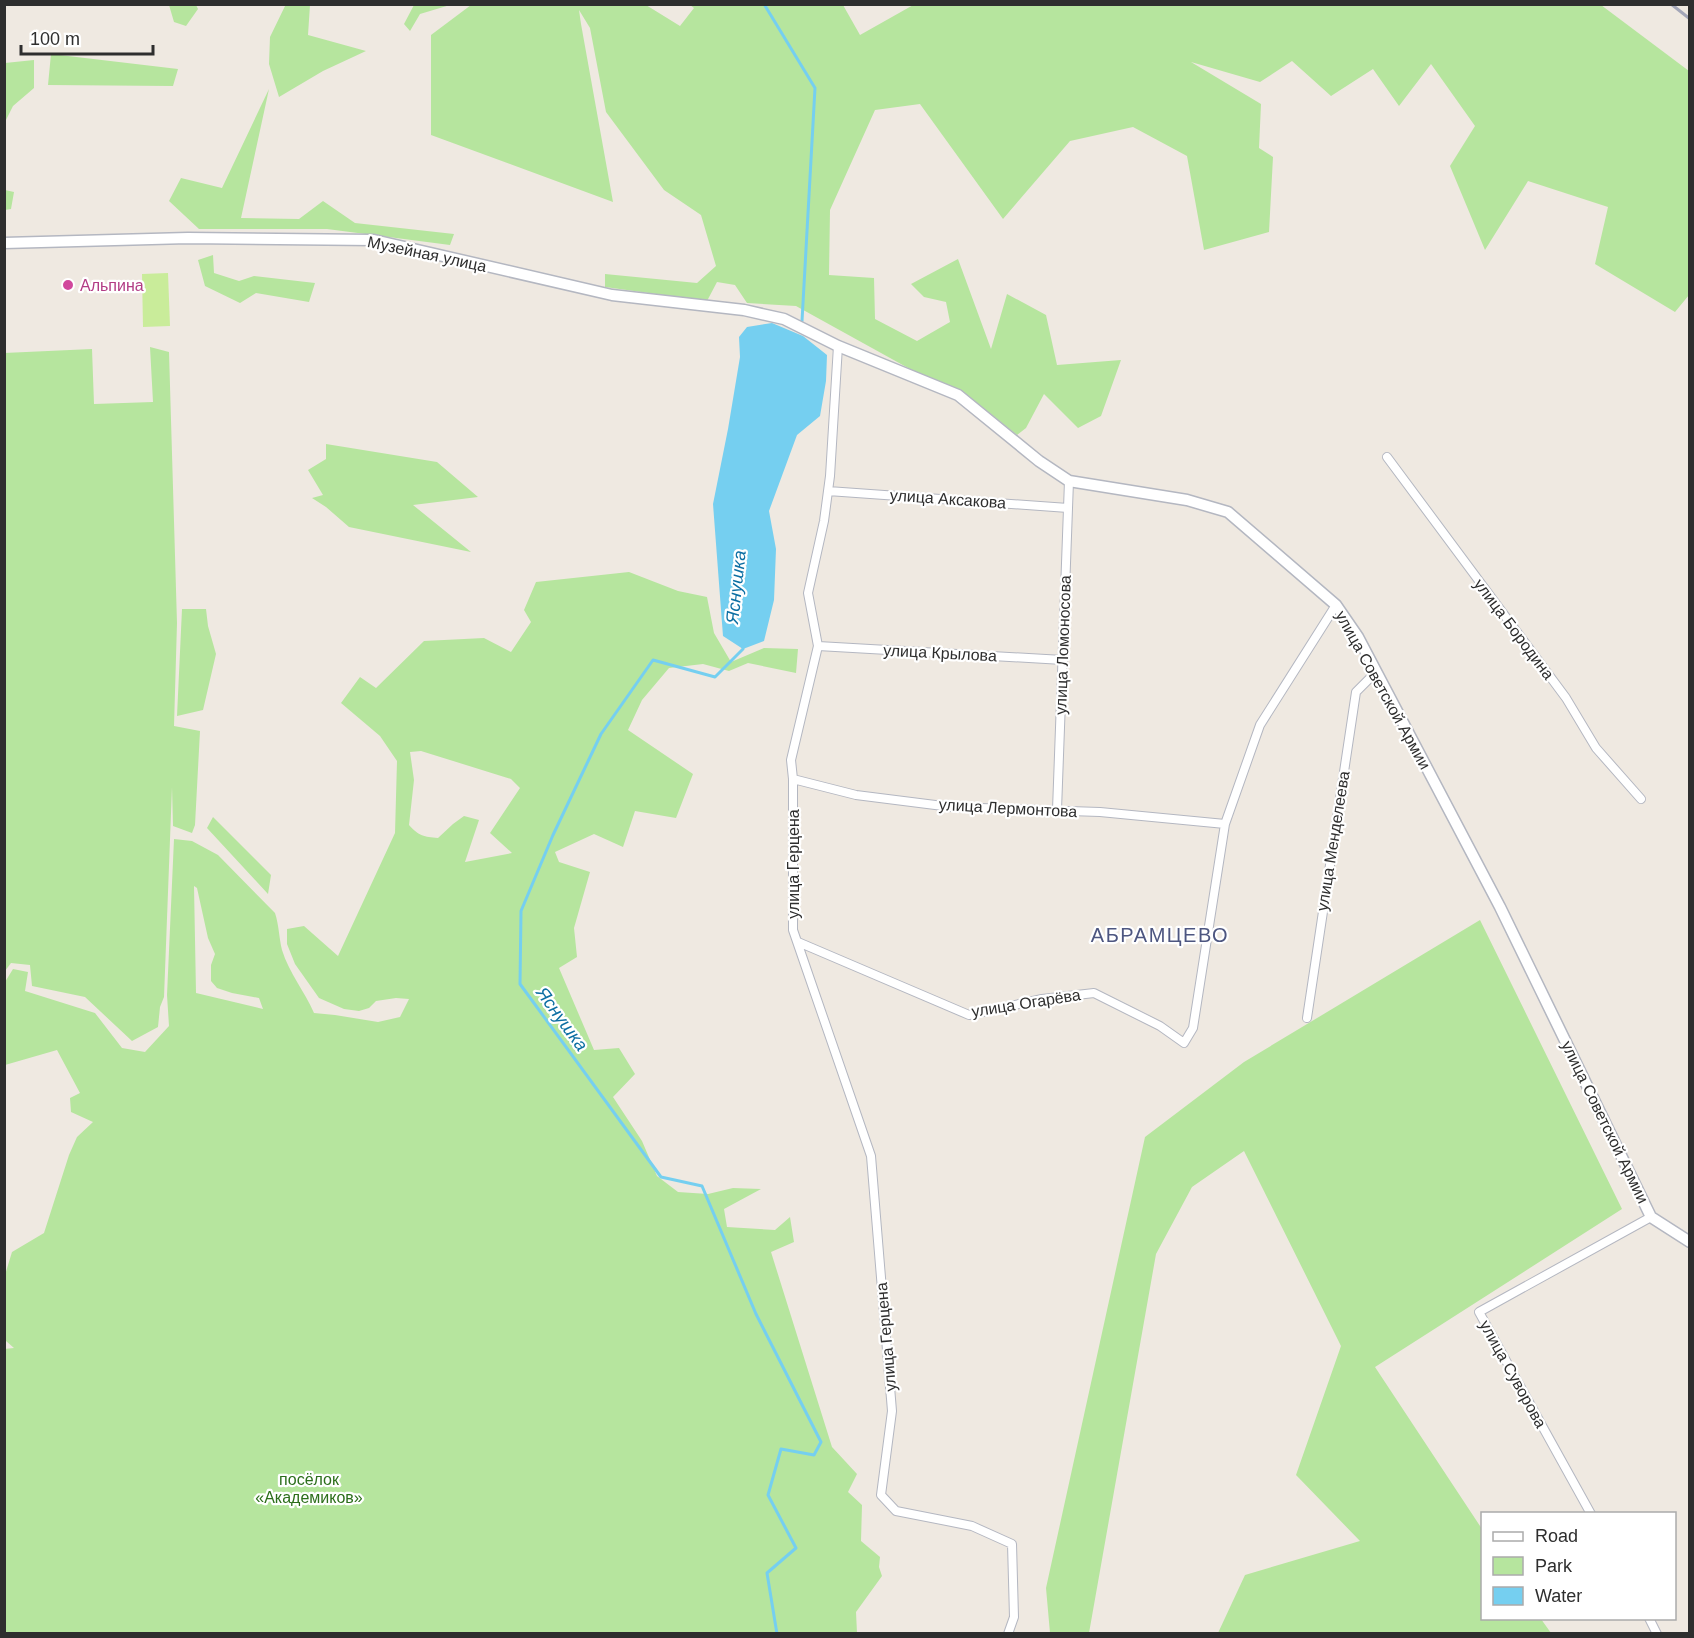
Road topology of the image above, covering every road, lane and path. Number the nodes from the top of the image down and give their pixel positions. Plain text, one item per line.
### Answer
1 (4, 243) edge
2 (838, 346) junction
3 (1387, 457) dead end
4 (1069, 481) junction
5 (828, 491) junction
6 (1068, 508) junction
7 (1336, 605) junction
8 (818, 646) junction
9 (1063, 660) junction
10 (1376, 672) junction
11 (793, 779) junction
12 (1641, 799) dead end
13 (1057, 810) junction
14 (1225, 824) junction
15 (798, 942) junction
16 (1307, 1018) dead end
17 (1651, 1216) junction
18 (1689, 1242) edge
19 (1590, 1512) edge
20 (1650, 1620) edge
21 (1008, 1634) edge
22 (1657, 1634) edge

1 - 2 street, Музейная улица
2 - 4 street, улица Советской Армии
2 - 5 street, улица Герцена
3 - 12 street, улица Бородина
4 - 6 street, улица Ломоносова
4 - 7 street, улица Советской Армии
5 - 6 street, улица Аксакова
5 - 8 street, улица Герцена
6 - 9 street, улица Ломоносова
7 - 10 street, улица Советской Армии
7 - 14 street
8 - 9 street, улица Крылова
8 - 11 street, улица Герцена
9 - 13 street, улица Ломоносова
10 - 16 street, улица Менделеева
10 - 17 street, улица Советской Армии
11 - 13 street, улица Лермонтова
11 - 15 street, улица Герцена
13 - 14 street, улица Лермонтова
14 - 15 street, улица Огарёва
15 - 21 street, улица Герцена
17 - 18 street, улица Советской Армии
17 - 19 street, улица Суворова
20 - 22 street

